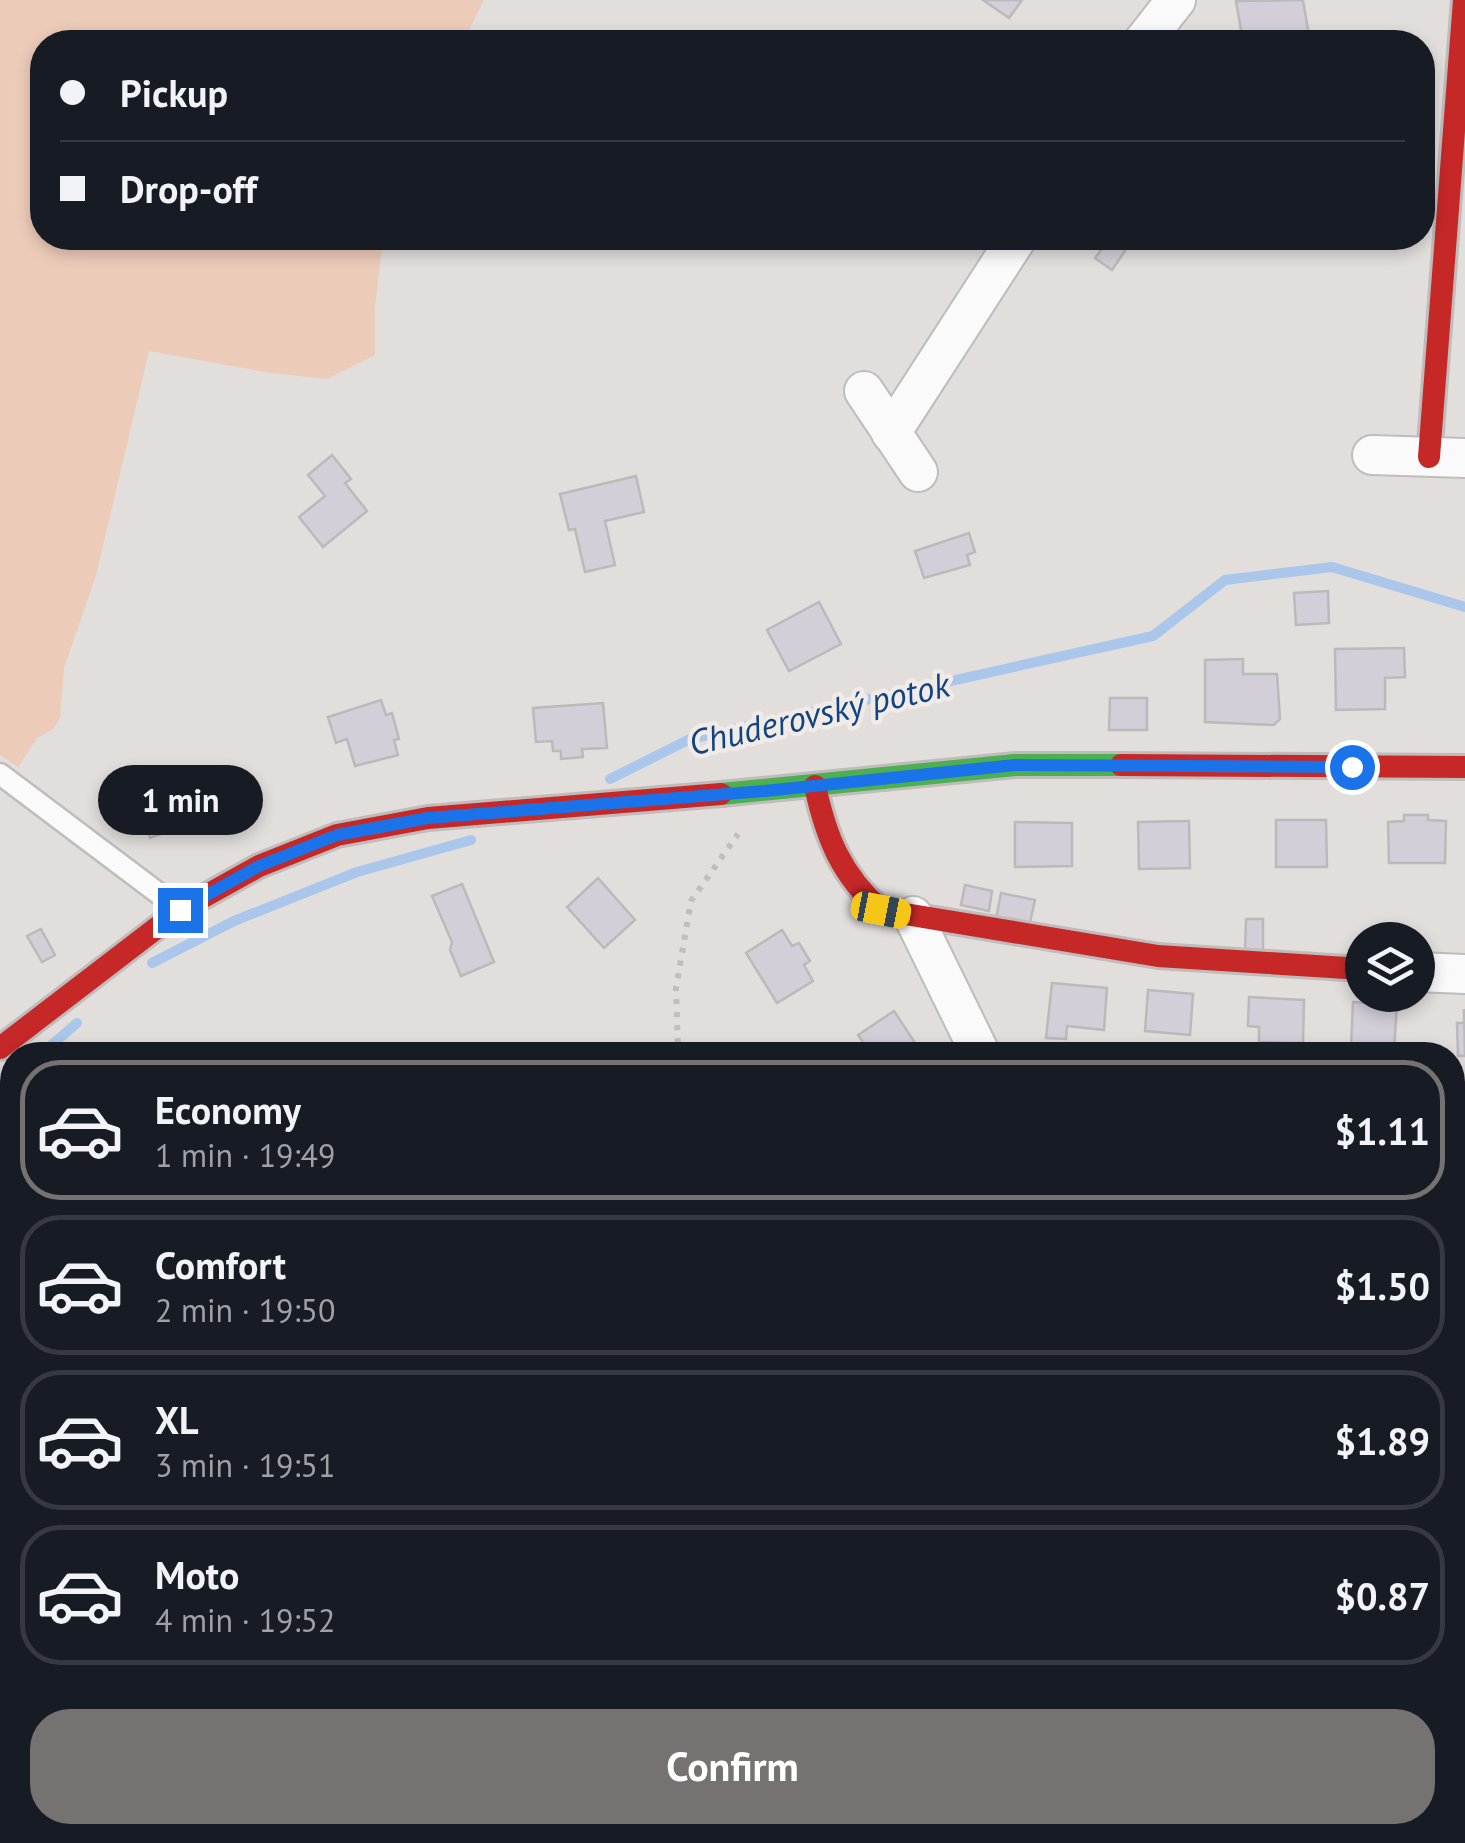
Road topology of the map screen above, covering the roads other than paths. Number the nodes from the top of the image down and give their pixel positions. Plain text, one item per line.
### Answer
1 (1176, 0) edge
2 (1464, 0) edge
3 (1152, 30) edge
4 (1010, 250) edge
5 (864, 390) dead end
6 (892, 433) junction
7 (1372, 455) dead end
8 (1447, 458) edge
9 (918, 472) dead end
10 (1465, 768) edge
11 (0, 774) edge
12 (815, 786) junction
13 (180, 910) junction
14 (913, 916) junction
15 (1345, 968) edge
16 (1435, 973) edge
17 (1465, 974) edge
18 (8, 1042) edge
19 (975, 1042) edge

1 - 3 street
2 - 8 street
4 - 6 street
5 - 6 street
6 - 9 street
7 - 8 street
10 - 12 street
11 - 13 lane
12 - 13 street
12 - 14 street
13 - 18 street
14 - 15 street
14 - 19 street
16 - 17 street

